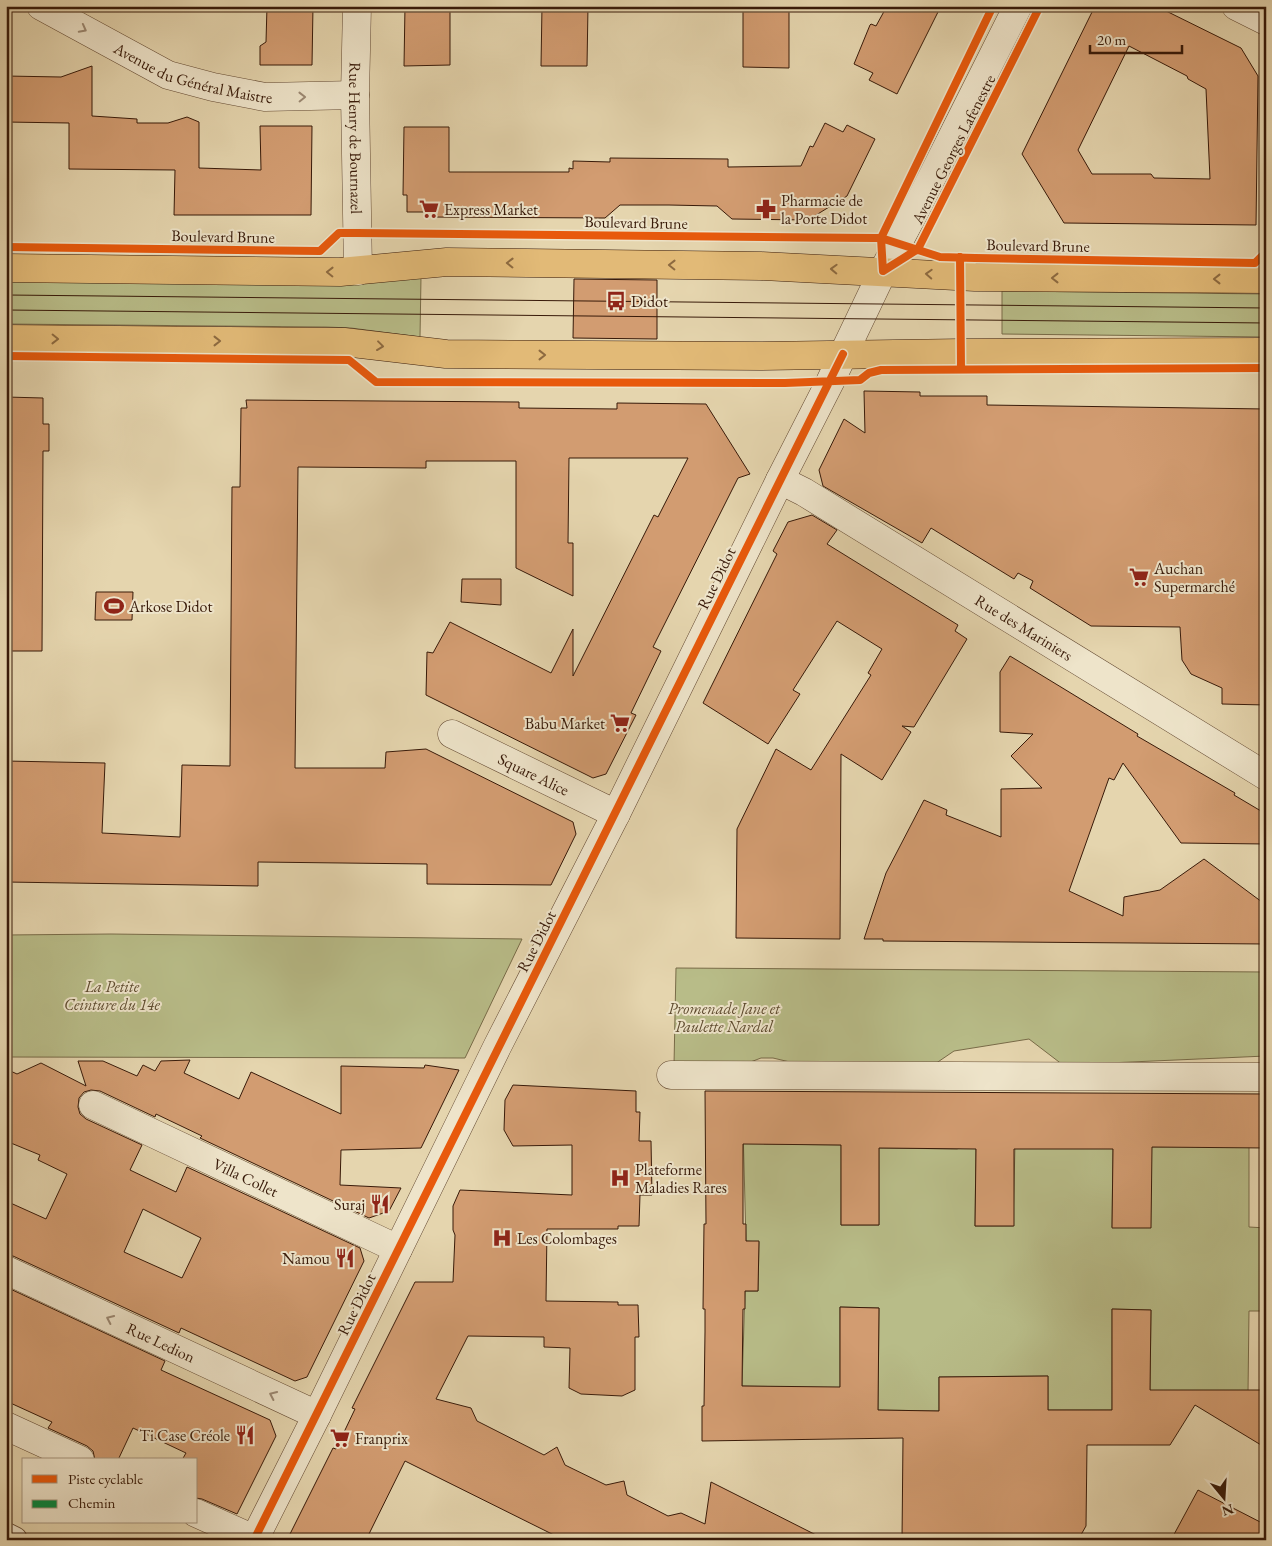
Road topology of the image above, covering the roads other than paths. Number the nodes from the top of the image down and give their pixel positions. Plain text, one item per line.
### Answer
1 (40, 6) edge
2 (357, 6) edge
3 (1018, 6) edge
4 (1236, 6) edge
5 (1266, 21) edge
6 (355, 96) junction
7 (6, 268) edge
8 (358, 270) junction
9 (883, 272) junction
10 (1266, 279) edge
11 (6, 338) edge
12 (1266, 352) edge
13 (843, 354) junction
14 (780, 480) junction
15 (452, 734) dead end
16 (1266, 776) edge
17 (616, 814) junction
18 (671, 1074) dead end
19 (1266, 1076) edge
20 (93, 1105) dead end
21 (398, 1249) junction
22 (6, 1270) edge
23 (317, 1415) junction
24 (6, 1426) edge
25 (76, 1458) edge
26 (198, 1514) edge
27 (6, 1536) edge
28 (254, 1539) edge
29 (14, 1540) edge

1 -> 6 street, Avenue du Général Maistre
2 - 6 street, Rue Henry de Bournazel
3 - 9 street, Avenue Georges Lafenestre
4 - 5 street
6 - 8 street, Rue Henry de Bournazel
8 -> 7 main road, Boulevard Brune
9 -> 8 main road, Boulevard Brune
10 -> 9 main road, Boulevard Brune
9 - 13 street, Avenue Georges Lafenestre
11 -> 13 main road
12 - 13 main road
13 - 14 street, Rue Didot
14 - 16 street, Rue des Mariniers
14 - 17 street, Rue Didot
15 - 17 street, Square Alice
17 - 21 street, Rue Didot
18 - 19 street
20 - 21 street, Villa Collet
21 - 23 street, Rue Didot
23 -> 22 street, Rue Ledion
23 - 28 street, Rue Didot
24 - 25 street
26 - 28 street
27 - 29 street

